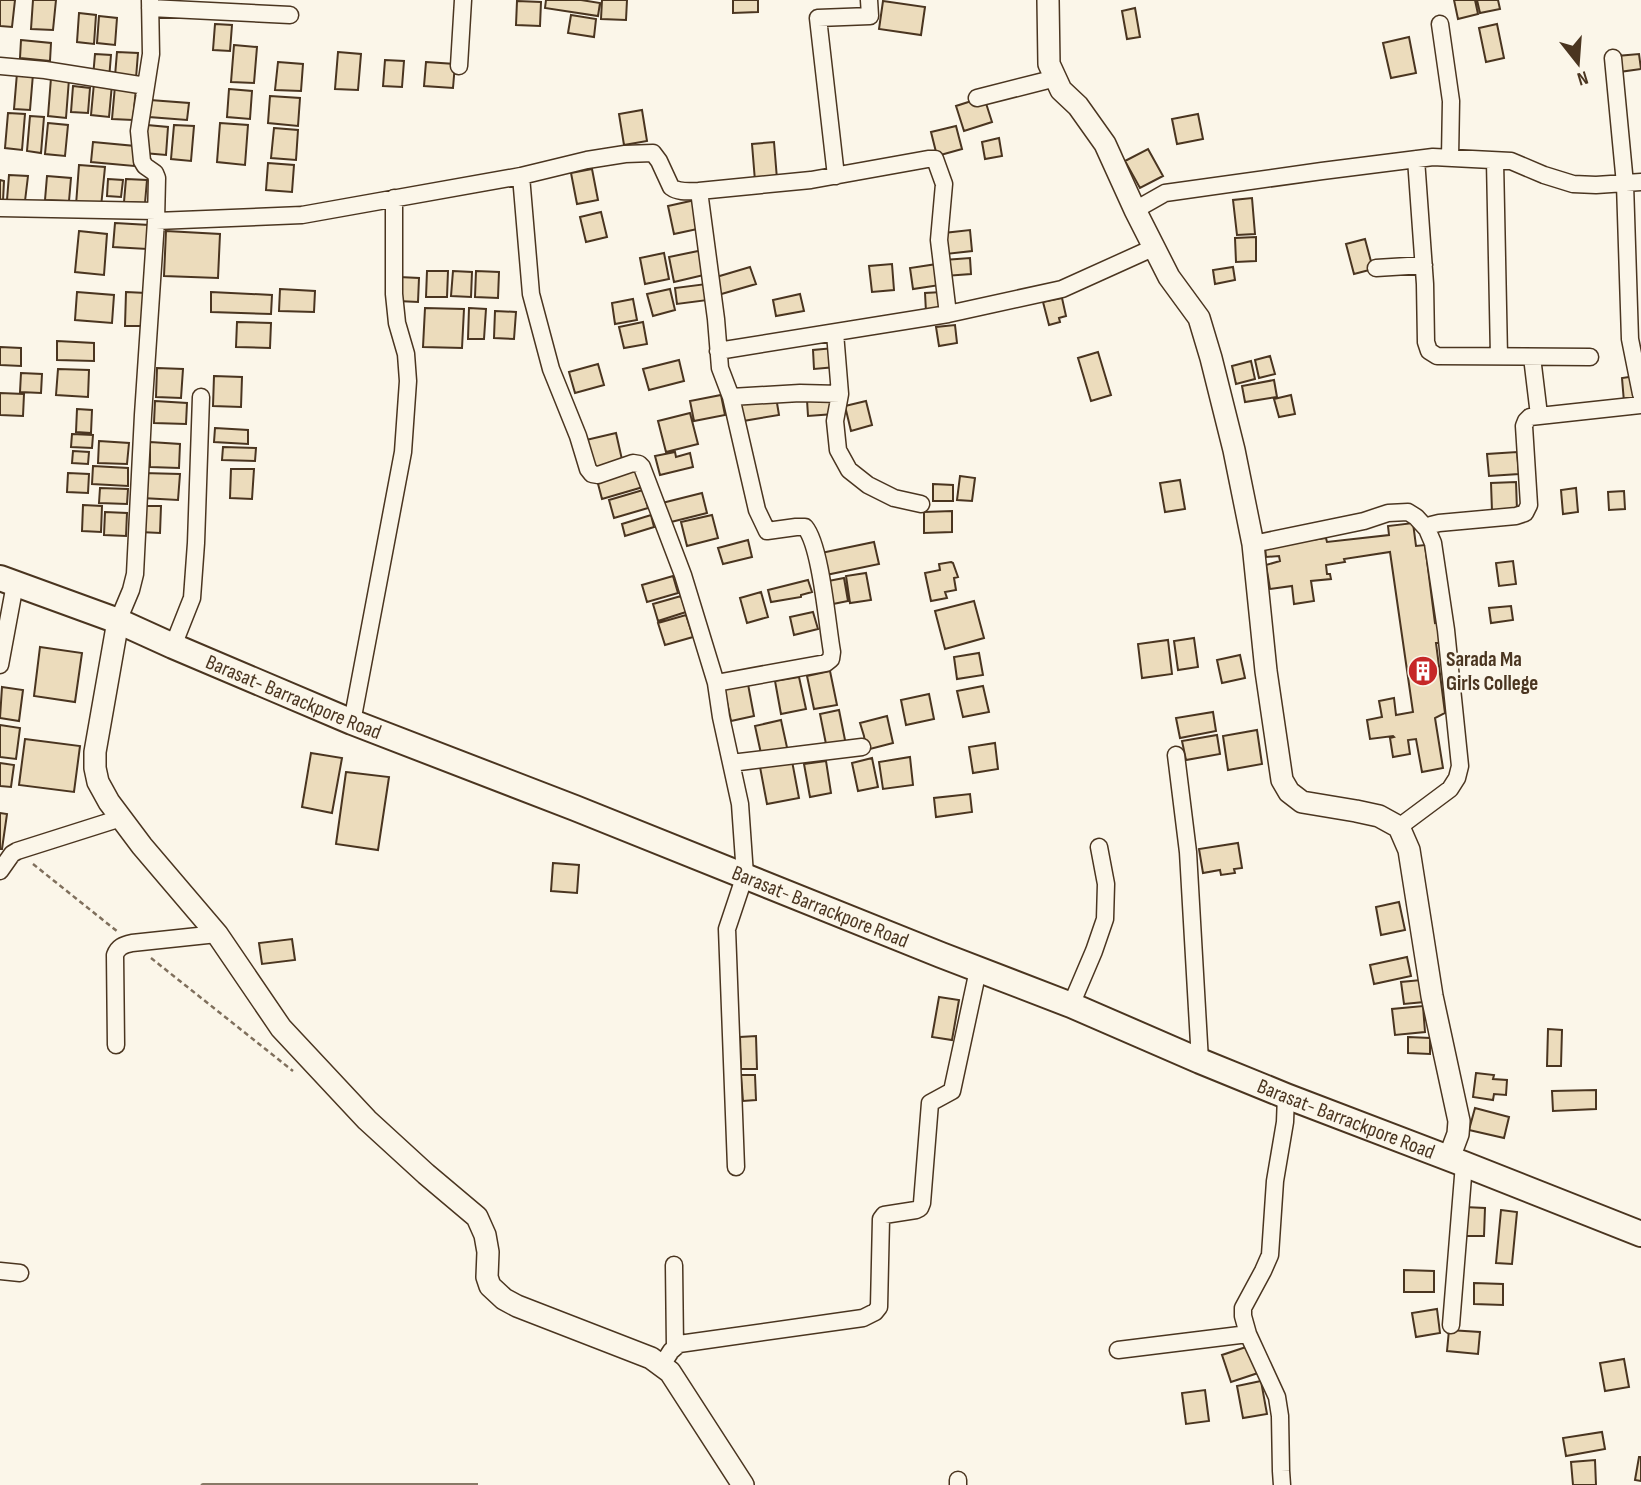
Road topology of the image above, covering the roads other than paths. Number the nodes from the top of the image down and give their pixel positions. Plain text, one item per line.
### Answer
1 (463, 0) edge
2 (869, 0) edge
3 (1048, 0) edge
4 (150, 4) edge
5 (290, 15) dead end
6 (1440, 24) dead end
7 (1613, 58) dead end
8 (0, 66) edge
9 (458, 66) dead end
10 (1056, 78) junction
11 (146, 86) junction
12 (978, 98) dead end
13 (1450, 158) junction
14 (1416, 159) junction
15 (1494, 161) junction
16 (522, 176) junction
17 (836, 176) junction
18 (1633, 183) edge
19 (699, 191) junction
20 (394, 198) junction
21 (0, 208) edge
22 (1135, 210) junction
23 (156, 216) junction
24 (1155, 247) junction
25 (1424, 265) junction
26 (1376, 268) dead end
27 (948, 314) junction
28 (835, 333) junction
29 (718, 351) junction
30 (1499, 356) junction
31 (1532, 357) junction
32 (1590, 357) dead end
33 (841, 394) junction
34 (1641, 394) edge
35 (201, 397) dead end
36 (731, 397) junction
37 (1641, 405) edge
38 (1539, 415) junction
39 (921, 504) dead end
40 (1427, 529) junction
41 (1253, 544) junction
42 (8, 581) edge
43 (118, 621) junction
44 (173, 646) junction
45 (0, 664) edge
46 (716, 683) junction
47 (352, 722) junction
48 (862, 747) dead end
49 (1176, 755) dead end
50 (731, 763) junction
51 (121, 818) junction
52 (1399, 827) junction
53 (1099, 848) dead end
54 (0, 871) edge
55 (745, 875) junction
56 (218, 934) junction
57 (978, 970) junction
58 (1071, 1005) junction
59 (116, 1045) dead end
60 (1200, 1061) junction
61 (1286, 1096) junction
62 (1456, 1161) junction
63 (737, 1167) dead end
64 (1641, 1234) edge
65 (674, 1265) dead end
66 (0, 1271) edge
67 (20, 1273) dead end
68 (1451, 1325) dead end
69 (1248, 1334) junction
70 (675, 1347) junction
71 (1118, 1350) dead end
72 (662, 1365) junction
73 (743, 1485) edge
74 (1282, 1485) edge

1 - 9 street
2 - 17 street
3 - 10 street
4 - 5 street
4 - 11 street
6 - 13 street
7 - 18 street
8 - 11 street
10 - 12 street
10 - 22 street
11 - 23 street
13 - 14 street
13 - 15 street
14 - 22 street
14 - 25 street
15 - 18 street
15 - 30 street
16 - 19 street
16 - 20 street
16 - 46 street
17 - 19 street
17 - 27 street
18 - 34 street
19 - 29 street
20 - 23 street
20 - 47 street
21 - 23 street
22 - 24 street
23 - 43 street
24 - 27 street
24 - 41 street
25 - 26 street
25 - 30 street
27 - 28 street
28 - 29 street
28 - 33 street
29 - 36 street
30 - 31 street
31 - 32 street
31 - 38 street
33 - 36 street
33 - 39 street
35 - 44 street
36 - 46 street
37 - 38 street
38 - 40 street
40 - 41 street
40 - 52 street
41 - 52 street
42 - 43 main road, Barasat- Barrackpore Road
42 - 45 street
43 - 44 main road, Barasat- Barrackpore Road
43 - 51 street
44 - 47 main road, Barasat- Barrackpore Road
46 - 50 street
47 - 55 main road, Barasat- Barrackpore Road
48 - 50 street
49 - 60 street
50 - 55 street
51 - 54 street
51 - 56 street
52 - 62 street
53 - 58 street
55 - 57 main road, Barasat- Barrackpore Road
55 - 63 street
56 - 59 street
56 - 72 street
57 - 58 main road, Barasat- Barrackpore Road
57 - 70 street
58 - 60 main road, Barasat- Barrackpore Road
60 - 61 main road, Barasat- Barrackpore Road
61 - 62 main road, Barasat- Barrackpore Road
61 - 69 street
62 - 64 main road, Barasat- Barrackpore Road
62 - 68 street
65 - 70 street
66 - 67 street
69 - 71 street
69 - 74 street
70 - 72 street
72 - 73 street

